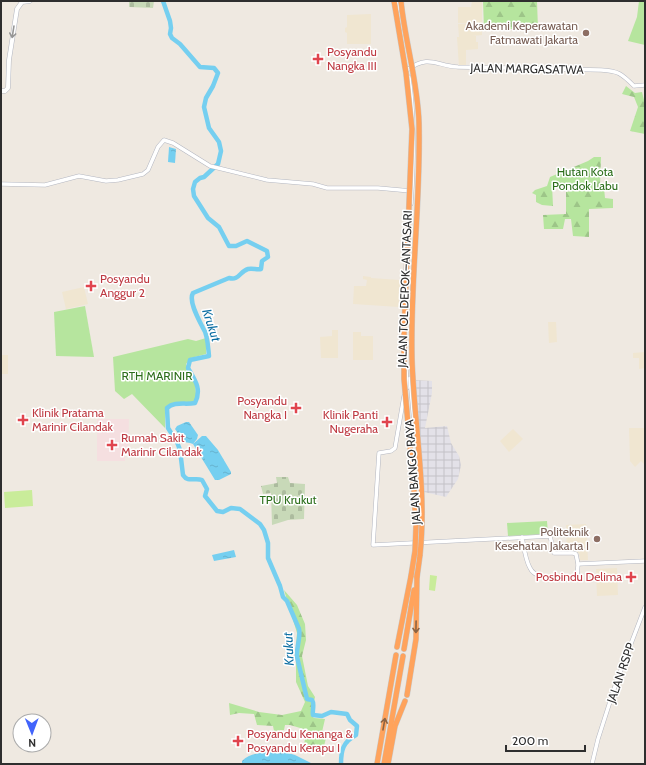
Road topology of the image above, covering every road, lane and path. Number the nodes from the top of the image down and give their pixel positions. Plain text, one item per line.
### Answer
1 (30, 1) edge
2 (398, 2) edge
3 (409, 69) junction
4 (645, 85) edge
5 (1, 91) edge
6 (1, 184) edge
7 (414, 191) junction
8 (412, 229) junction
9 (411, 386) junction
10 (407, 390) junction
11 (410, 403) junction
12 (402, 404) junction
13 (522, 537) junction
14 (418, 543) junction
15 (645, 561) edge
16 (578, 564) junction
17 (417, 574) junction
18 (645, 607) edge
19 (397, 647) dead end
20 (404, 648) dead end
21 (396, 655) dead end
22 (403, 656) dead end
23 (377, 764) edge
24 (384, 764) edge
25 (388, 764) edge
26 (592, 764) edge

1 -> 5 main road
2 - 3 street, JALAN BANGO RAYA
2 - 8 highway, JALAN TOL DEPOK–ANTASARI, bridge
2 - 8 highway, JALAN TOL DEPOK–ANTASARI, bridge
3 - 4 street, JALAN MARGASATWA
3 - 7 street, JALAN BANGO RAYA
6 - 7 street
7 - 8 street, JALAN BANGO RAYA
8 - 9 street, JALAN BANGO RAYA
8 - 10 street, JALAN BANGO RAYA
8 - 17 highway, JALAN TOL DEPOK–ANTASARI, bridge
8 - 19 highway, JALAN TOL DEPOK–ANTASARI, bridge
9 - 10 street, JALAN BANGO RAYA
9 - 11 street, JALAN BANGO RAYA
10 - 11 street, JALAN BANGO RAYA
10 - 12 street, JALAN BANGO RAYA
11 - 12 street, JALAN BANGO RAYA
11 - 14 street, JALAN BANGO RAYA
12 - 14 street, JALAN BANGO RAYA
13 - 14 street
13 - 16 street
13 - 16 street
15 - 16 street
17 - 20 highway, JALAN TOL DEPOK–ANTASARI
17 -> 25 highway
18 - 26 street, JALAN RSPP
23 -> 21 highway
22 - 24 highway

